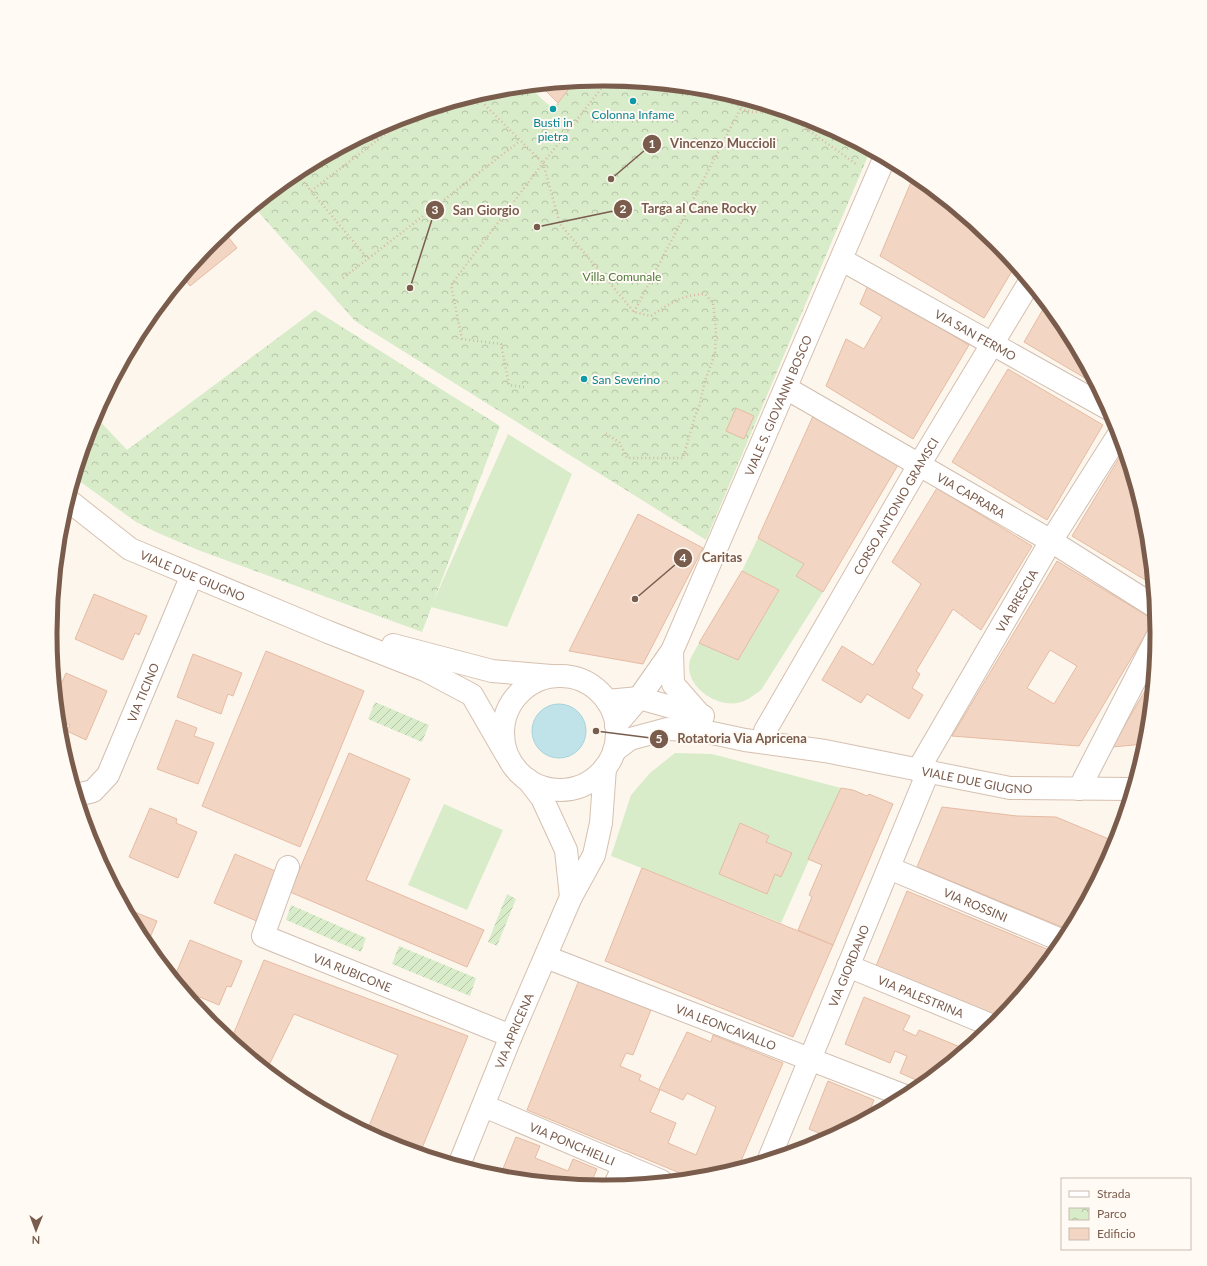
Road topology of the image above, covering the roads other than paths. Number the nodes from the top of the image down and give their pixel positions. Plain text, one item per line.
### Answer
1 (882, 163) edge
2 (842, 260) junction
3 (1026, 287) edge
4 (992, 344) junction
5 (786, 388) junction
6 (1100, 404) edge
7 (1115, 441) edge
8 (919, 465) junction
9 (73, 504) edge
10 (1051, 542) junction
11 (192, 575) junction
12 (1149, 603) edge
13 (328, 632) junction
14 (672, 651) junction
15 (1149, 652) edge
16 (556, 676) junction
17 (639, 698) junction
18 (607, 701) junction
19 (701, 716) junction
20 (616, 725) junction
21 (765, 731) junction
22 (825, 751) junction
23 (506, 754) junction
24 (610, 760) junction
25 (923, 771) junction
26 (528, 780) junction
27 (1079, 789) junction
28 (1127, 789) edge
29 (82, 794) edge
30 (288, 867) dead end
31 (889, 868) junction
32 (571, 897) junction
33 (1057, 938) edge
34 (546, 957) junction
35 (848, 966) junction
36 (986, 1023) edge
37 (511, 1036) junction
38 (810, 1058) junction
39 (898, 1093) edge
40 (484, 1106) junction
41 (771, 1153) edge
42 (461, 1161) edge
43 (624, 1165) junction
44 (652, 1177) edge
45 (618, 1179) edge

1 - 2 street, VIALE S. GIOVANNI BOSCO
2 - 4 street, VIA SAN FERMO
2 - 5 street, VIALE S. GIOVANNI BOSCO
3 - 4 street, CORSO ANTONIO GRAMSCI
4 - 6 street, VIA SAN FERMO
4 - 8 street, CORSO ANTONIO GRAMSCI
5 - 8 street, VIA CAPRARA
5 - 14 street, VIALE S. GIOVANNI BOSCO
7 - 10 street, VIA BRESCIA
8 - 10 street, VIA CAPRARA
8 - 21 street, CORSO ANTONIO GRAMSCI
9 - 11 street, VIALE DUE GIUGNO
10 - 12 street, VIA CAPRARA
10 - 25 street, VIA BRESCIA
11 - 13 street, VIALE DUE GIUGNO
11 - 29 street, VIA TICINO
13 - 16 street, VIALE DUE GIUGNO
13 - 23 street, VIALE DUE GIUGNO
14 - 17 street, VIALE S. GIOVANNI BOSCO
14 - 19 street, VIALE S. GIOVANNI BOSCO
15 - 27 street
16 - 18 street, VIALE DUE GIUGNO
16 - 23 street, VIALE DUE GIUGNO
17 - 18 street, VIALE DUE GIUGNO
17 - 19 street, VIALE DUE GIUGNO
17 - 20 street, VIALE S. GIOVANNI BOSCO
18 - 20 street, VIALE DUE GIUGNO
19 - 21 street, VIALE DUE GIUGNO
20 - 24 street, VIALE DUE GIUGNO
21 - 22 street, VIALE DUE GIUGNO
22 - 24 street, VIALE DUE GIUGNO
22 - 25 street, VIALE DUE GIUGNO
23 - 26 street, VIALE DUE GIUGNO
24 - 26 street, VIALE DUE GIUGNO
24 - 32 street, VIA APRICENA
25 - 27 street, VIALE DUE GIUGNO
25 - 31 street, VIA GIORDANO
26 - 32 street, VIA APRICENA
27 - 28 street, VIALE DUE GIUGNO
30 - 37 street, VIA RUBICONE
31 - 33 street, VIA ROSSINI
31 - 35 street, VIA GIORDANO
32 - 34 street, VIA APRICENA
34 - 37 street, VIA APRICENA
34 - 38 street, VIA LEONCAVALLO
35 - 36 street, VIA PALESTRINA
35 - 38 street, VIA GIORDANO
37 - 40 street, VIA APRICENA
38 - 39 street, VIA LEONCAVALLO
38 - 41 street, VIA GIORDANO
40 - 42 street, VIA APRICENA
40 - 43 street, VIA PONCHIELLI
43 - 44 street, VIA PONCHIELLI
43 - 45 street

